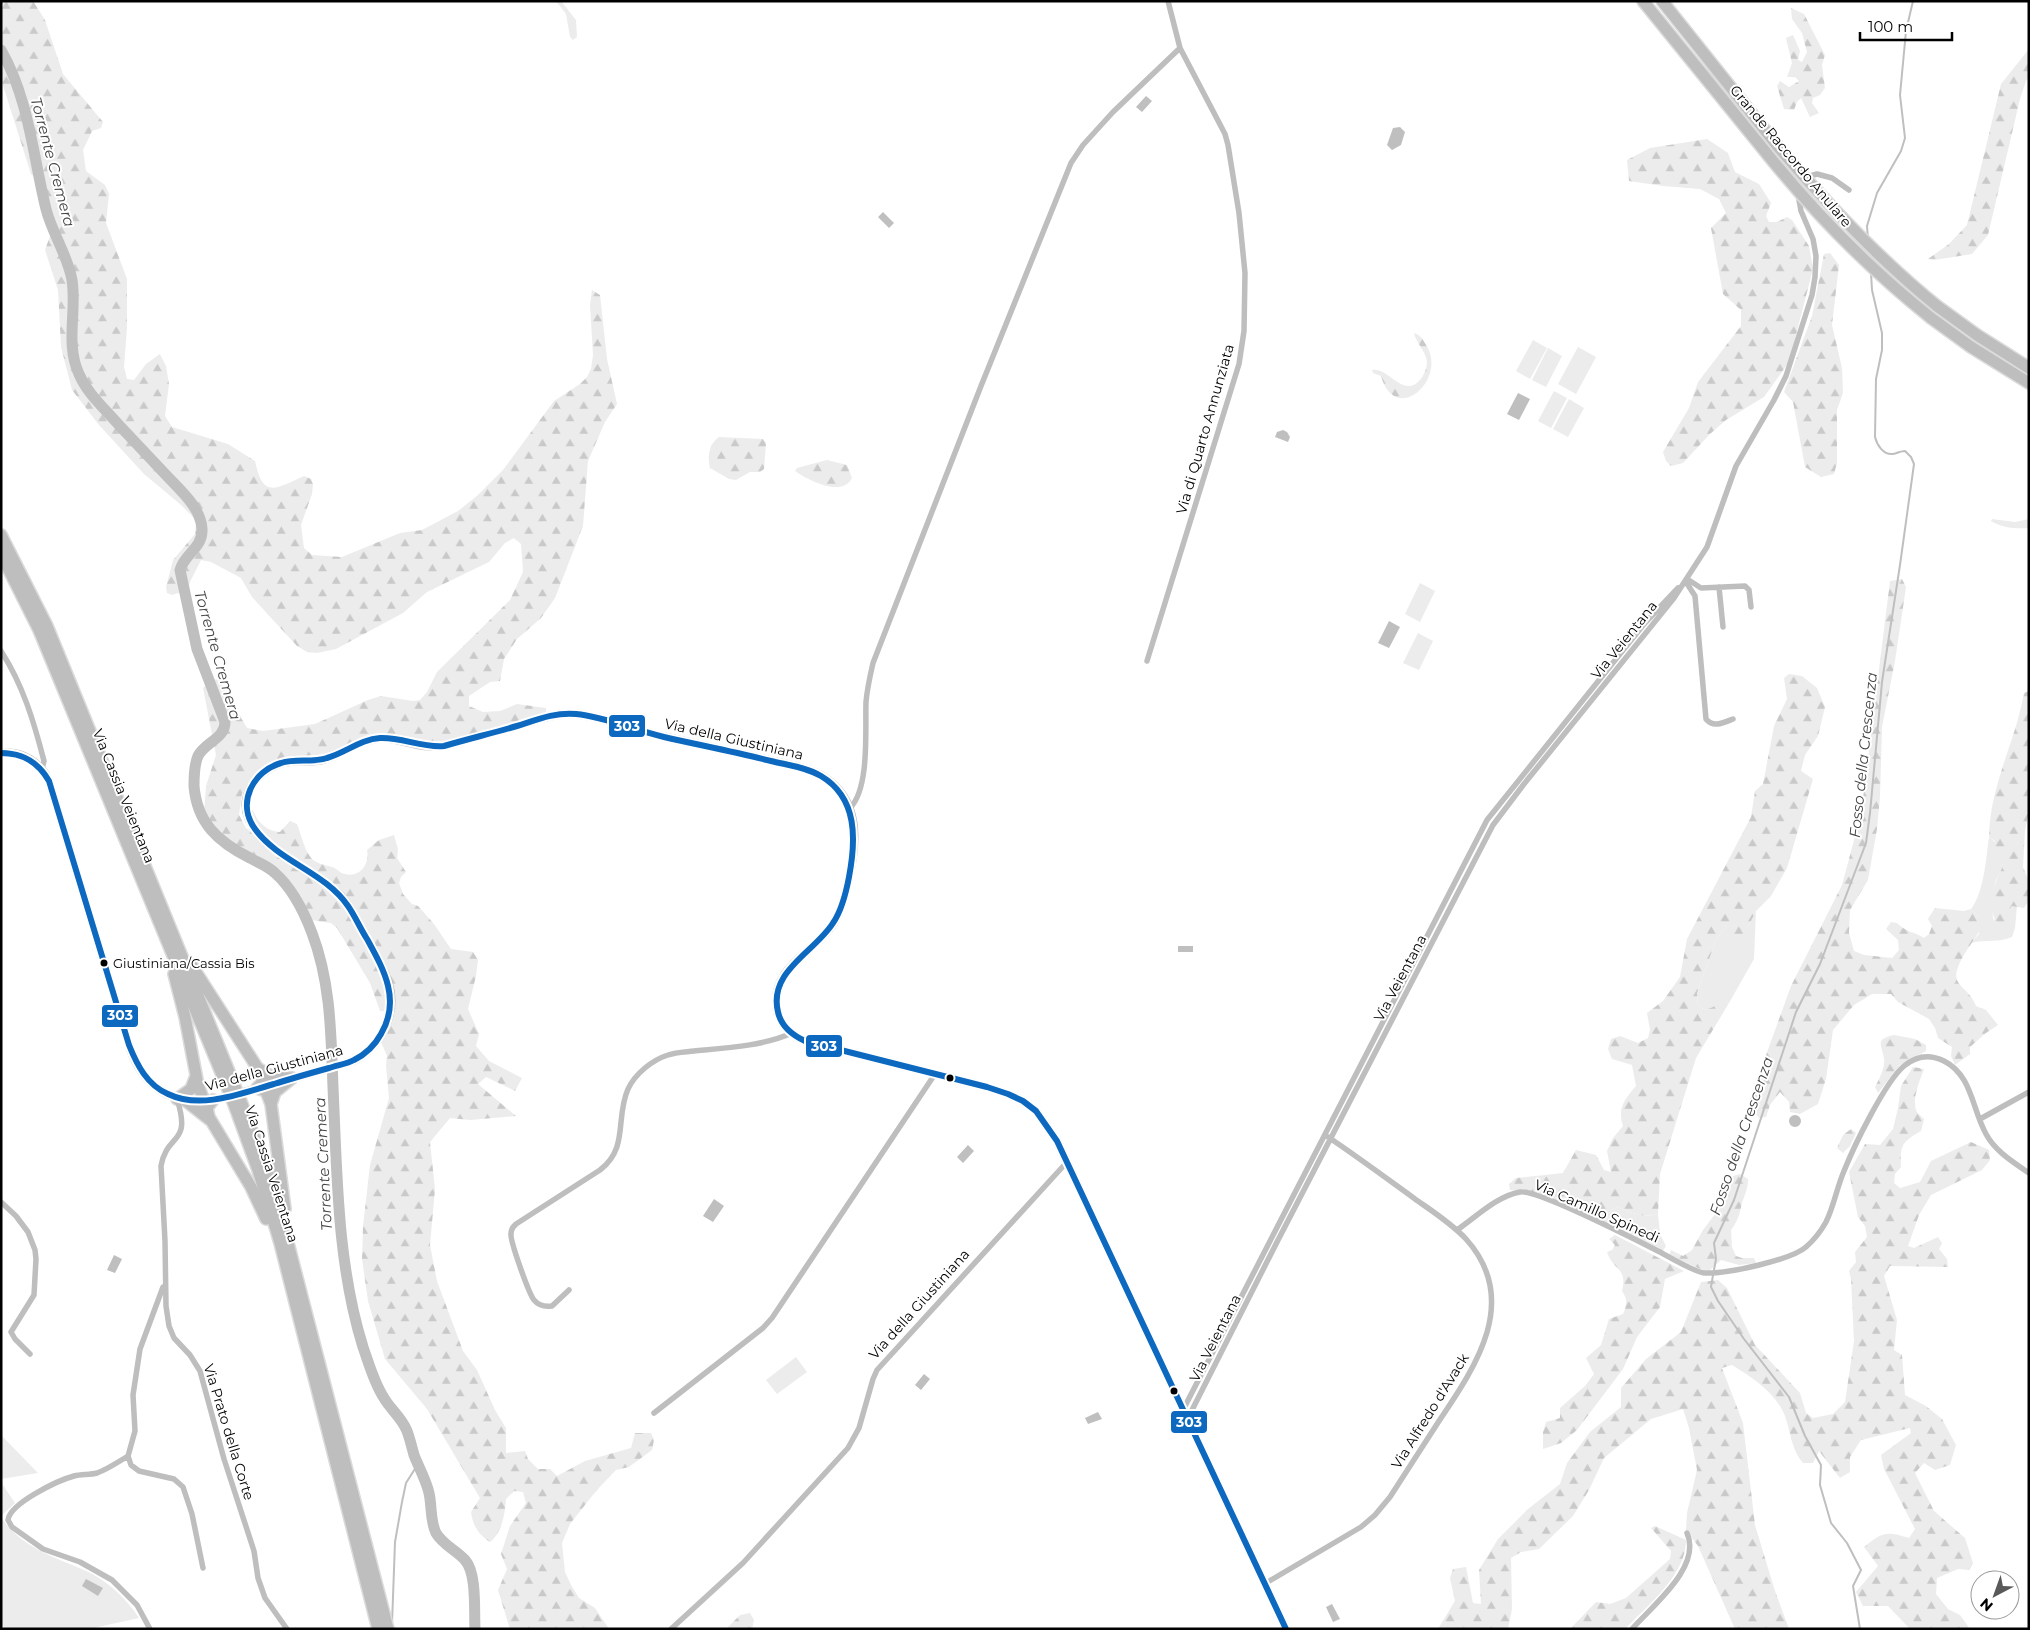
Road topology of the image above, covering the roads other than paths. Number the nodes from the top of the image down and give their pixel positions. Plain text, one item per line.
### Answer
1 (1168, 1) edge
2 (1643, 1) edge
3 (1662, 1) edge
4 (1180, 48) junction
5 (1849, 190) dead end
6 (2029, 368) edge
7 (2029, 383) edge
8 (1, 535) edge
9 (1, 554) edge
10 (1686, 581) junction
11 (1719, 587) junction
12 (1750, 607) dead end
13 (1723, 626) dead end
14 (43, 628) junction
15 (1, 650) edge
16 (1147, 661) dead end
17 (1732, 720) dead end
18 (1, 753) edge
19 (42, 769) junction
20 (850, 808) junction
21 (170, 938) junction
22 (792, 1034) junction
23 (258, 1067) junction
24 (936, 1074) junction
25 (196, 1076) junction
26 (292, 1078) junction
27 (257, 1088) junction
28 (2029, 1092) edge
29 (181, 1100) junction
30 (208, 1101) junction
31 (271, 1104) junction
32 (1980, 1119) junction
33 (210, 1121) junction
34 (1328, 1137) junction
35 (1067, 1162) junction
36 (2029, 1173) edge
37 (1, 1202) edge
38 (1457, 1230) junction
39 (284, 1243) junction
40 (166, 1275) junction
41 (569, 1290) dead end
42 (30, 1354) dead end
43 (1184, 1408) junction
44 (654, 1413) dead end
45 (1188, 1418) junction
46 (128, 1456) junction
47 (1687, 1533) dead end
48 (366, 1560) junction
49 (203, 1568) dead end
50 (1266, 1582) junction
51 (150, 1629) edge
52 (287, 1629) edge
53 (378, 1629) edge
54 (388, 1629) edge
55 (671, 1629) edge
56 (1286, 1629) edge
57 (1632, 1629) edge

1 - 4 street, Via di Quarto Annunziata
2 - 7 highway, Grande Raccordo Anulare, bridge
3 - 6 highway, Grande Raccordo Anulare, bridge
4 - 16 street, Via di Quarto Annunziata
4 - 20 street
5 - 10 street, Via Veientana
8 - 14 highway, Via Cassia Veientana
9 - 14 highway, Via Cassia Veientana
10 - 11 street
10 - 17 street
10 - 34 street, Via Veientana
11 - 12 street
11 - 13 street
14 - 21 highway, Via Cassia Veientana
15 - 19 street
18 - 19 street
19 - 29 street
20 - 22 street, Via della Giustiniana
20 - 26 street, Via della Giustiniana
21 - 23 highway
21 - 25 highway
21 - 39 highway, Via Cassia Veientana, bridge
22 - 24 street
22 - 41 street
23 - 26 highway
23 - 27 highway
24 - 35 street
24 - 44 street
25 - 29 highway
25 - 30 highway
26 - 27 street, Via della Giustiniana
26 - 31 highway
27 - 30 street, Via della Giustiniana
27 - 31 highway
28 - 32 street
29 - 30 street, Via della Giustiniana
29 - 33 highway
29 - 40 street, Via Prato della Corte
30 - 33 highway
31 - 39 highway
32 - 36 street
32 - 38 street, Via Camillo Spinedi
33 - 39 highway
34 - 38 street, Via Alfredo d'Avack
34 - 43 street, Via Veientana
34 - 45 street, Via Veientana
35 - 43 street
35 - 55 street, Via della Giustiniana
37 - 42 street
38 - 50 street, Via Alfredo d'Avack
39 - 48 highway, Via Cassia Veientana
39 - 48 highway, Via Cassia Veientana
40 - 46 street
40 - 52 street, Via Prato della Corte
43 - 45 street
45 - 50 street
46 - 49 street
46 - 51 street
47 - 57 street
48 - 53 highway, Via Cassia Veientana
48 - 54 highway, Via Cassia Veientana
50 - 56 street

